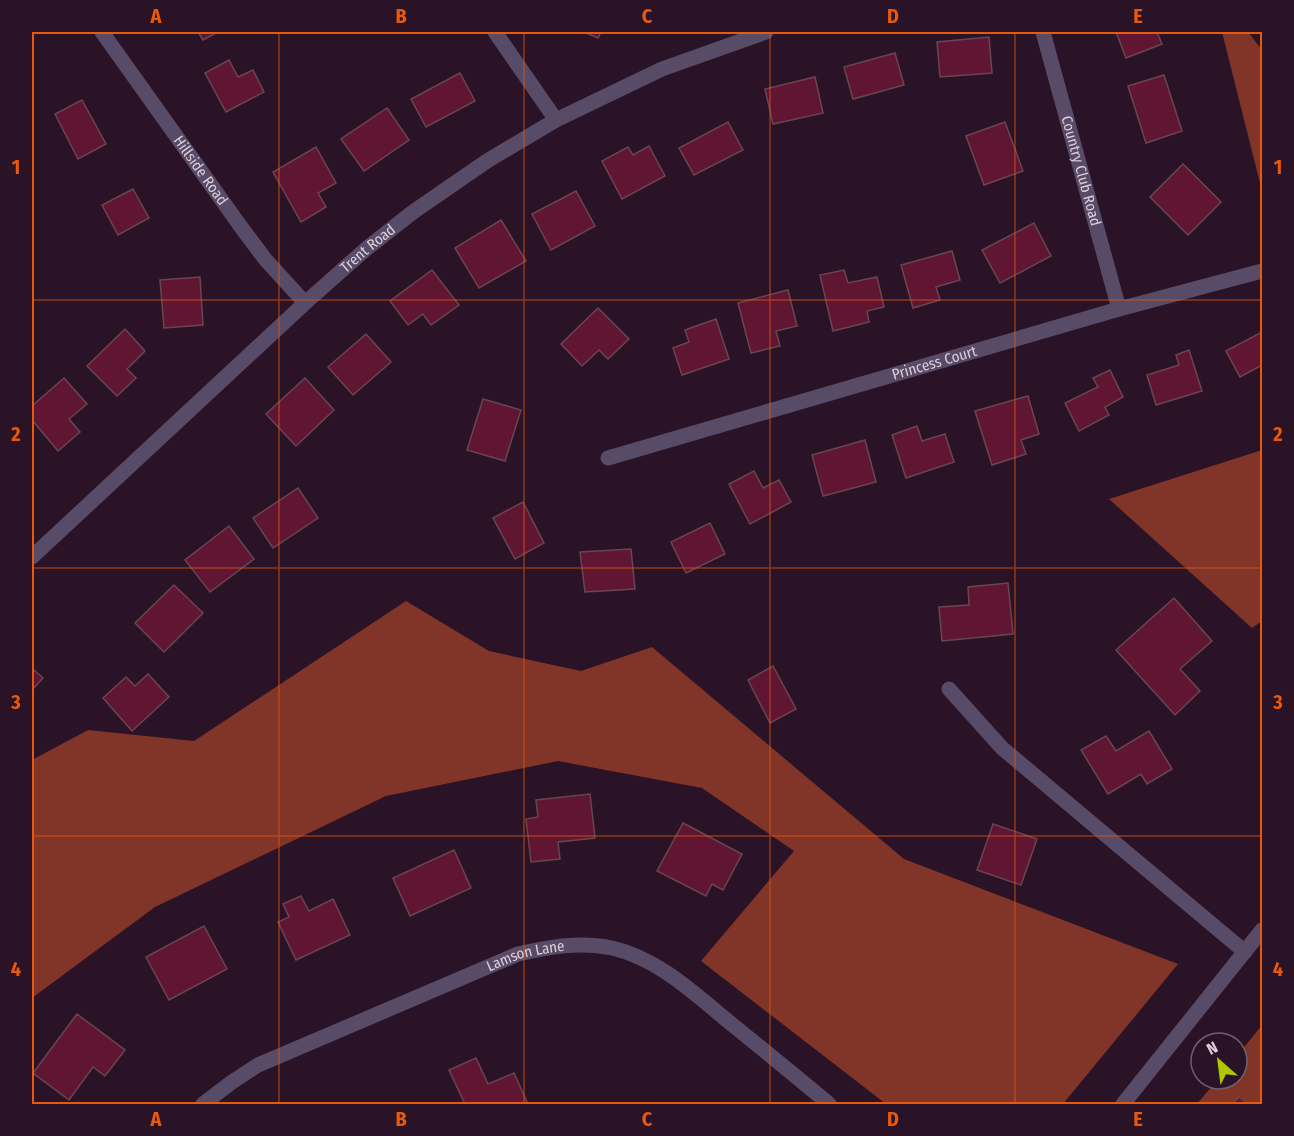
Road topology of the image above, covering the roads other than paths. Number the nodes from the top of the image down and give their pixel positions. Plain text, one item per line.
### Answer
1 (102, 32) edge
2 (495, 32) edge
3 (766, 32) edge
4 (1043, 32) edge
5 (556, 120) junction
6 (1263, 271) edge
7 (305, 303) junction
8 (1119, 309) junction
9 (608, 458) dead end
10 (32, 557) edge
11 (949, 690) dead end
12 (1263, 930) edge
13 (1245, 952) junction
14 (203, 1104) edge
15 (830, 1104) edge
16 (1123, 1104) edge

1 - 7 street, Hillside Road
2 - 5 street
3 - 5 street, Trent Road
4 - 8 street, Country Club Road
5 - 7 street, Trent Road
6 - 8 street, Princess Court
7 - 10 street, Trent Road
8 - 9 street, Princess Court
11 - 13 street
12 - 13 street
13 - 16 street
14 - 15 street, Lamson Lane

